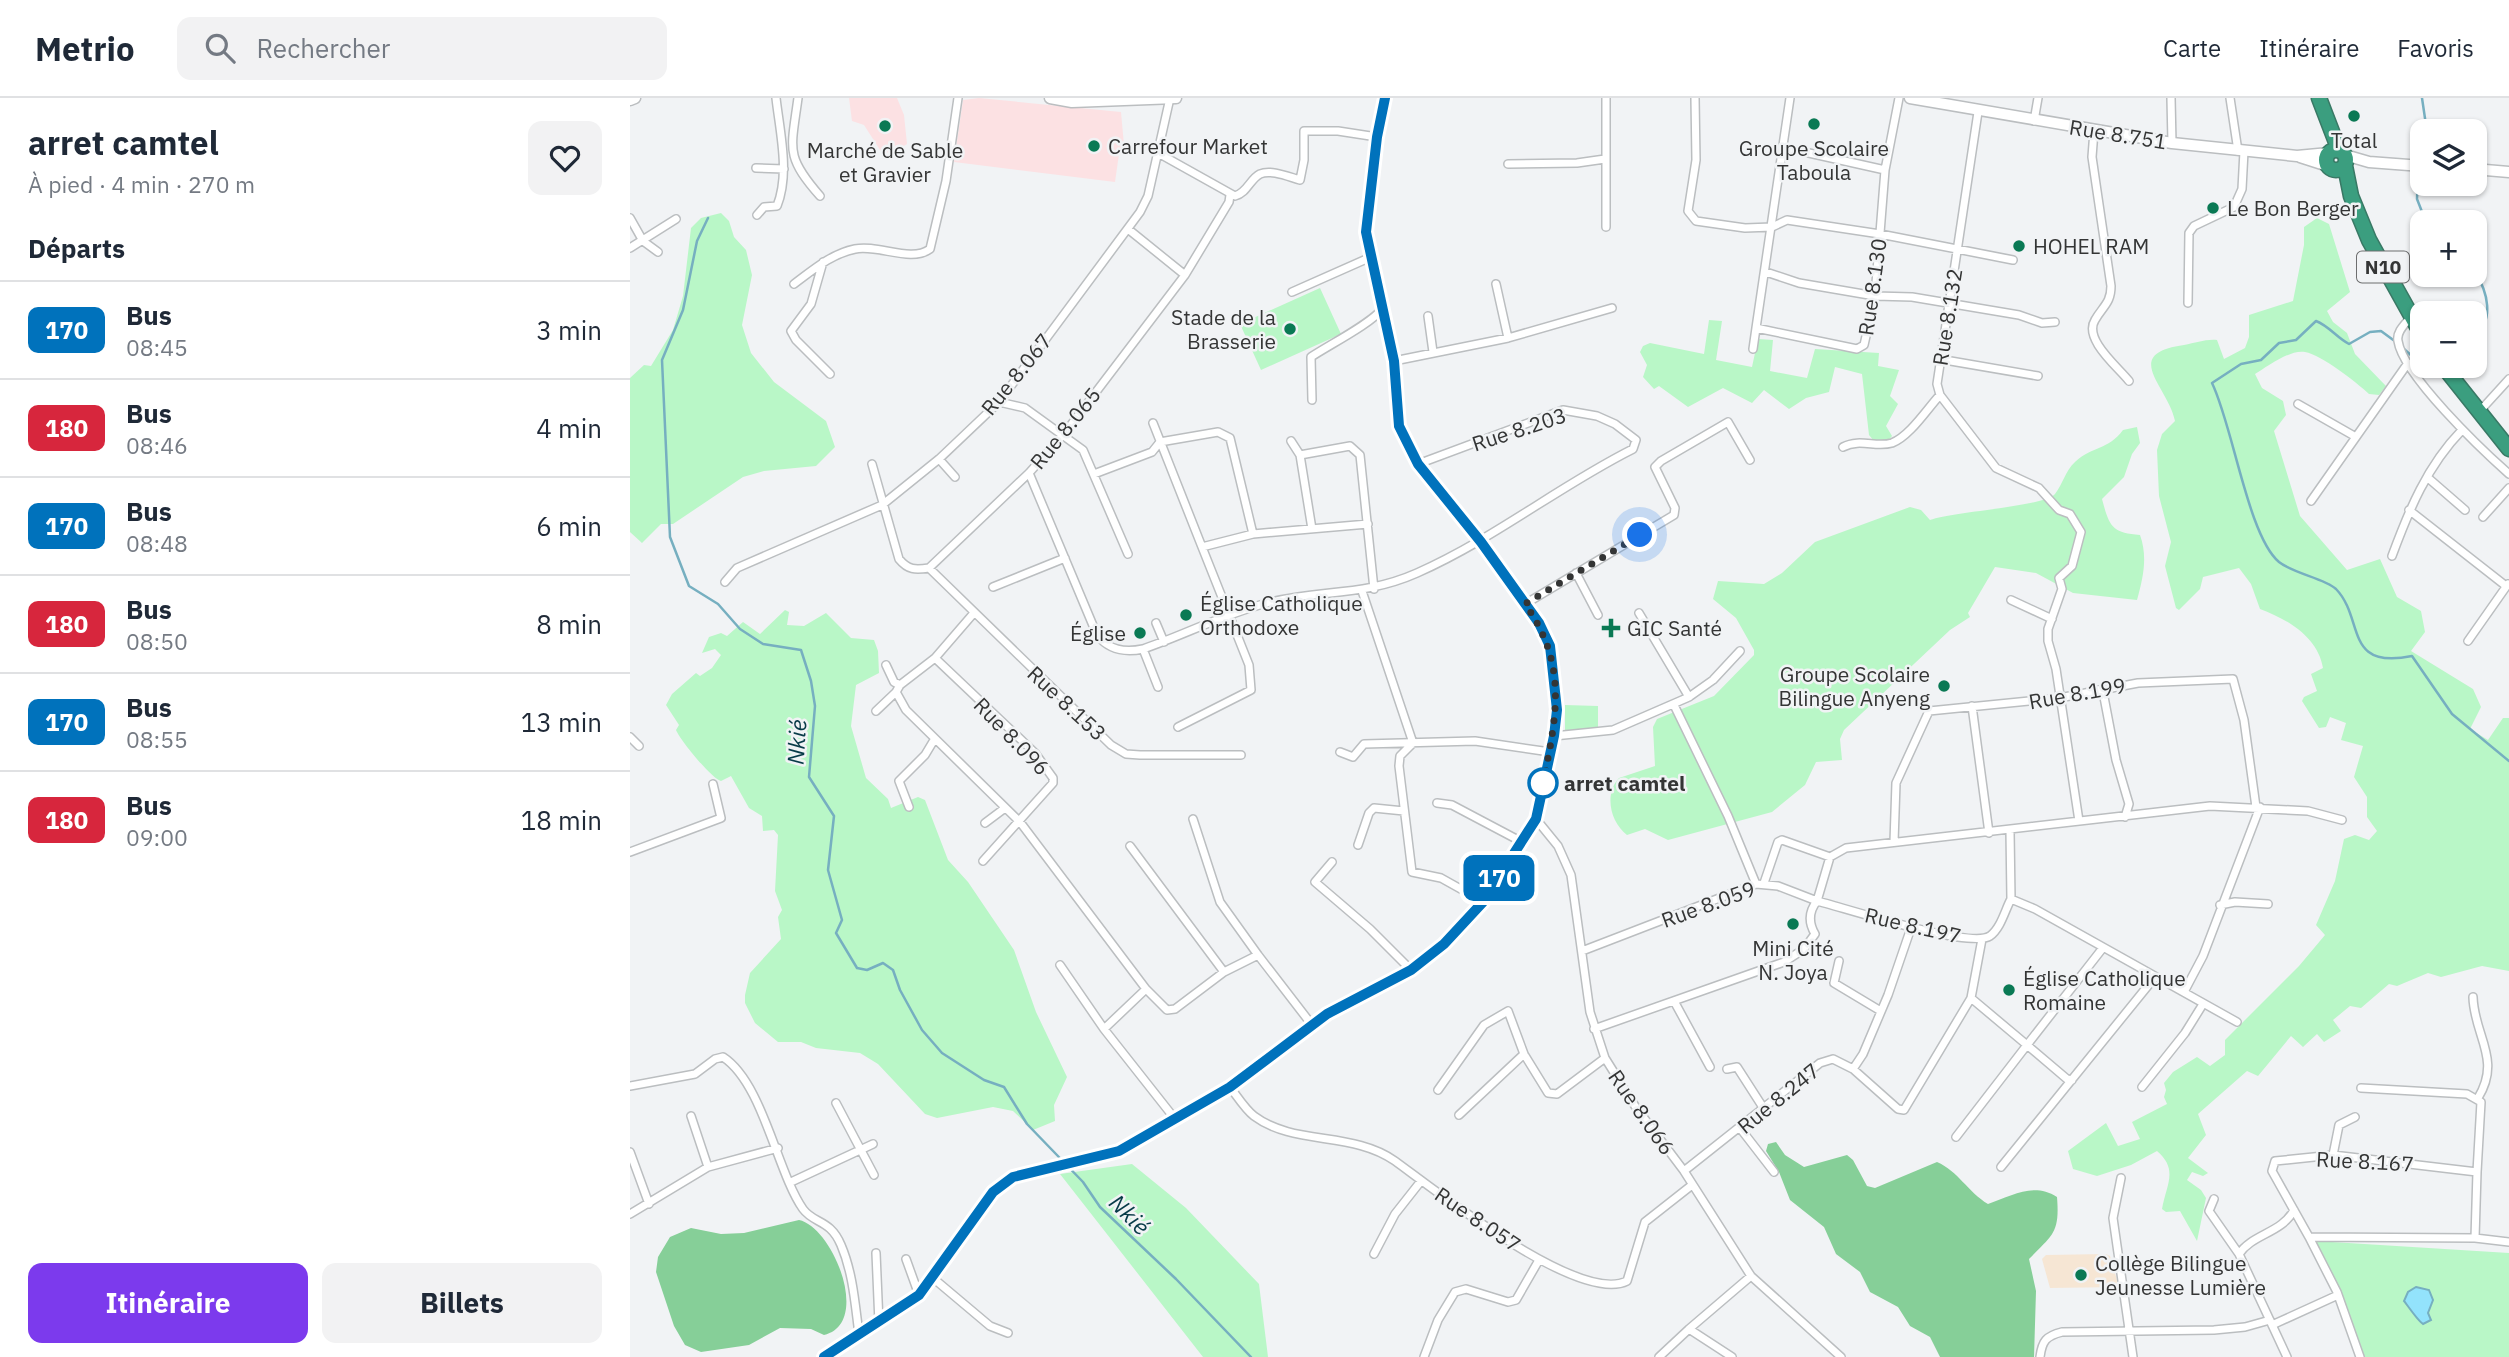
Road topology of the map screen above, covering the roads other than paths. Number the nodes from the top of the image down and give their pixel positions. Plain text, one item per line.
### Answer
1 (776, 98) edge
2 (798, 98) edge
3 (958, 98) edge
4 (1049, 98) edge
5 (1170, 98) edge
6 (1176, 98) edge
7 (1385, 98) edge
8 (1606, 98) edge
9 (1695, 98) edge
10 (1790, 98) edge
11 (1899, 98) edge
12 (1910, 98) edge
13 (1949, 98) edge
14 (2038, 98) edge
15 (2171, 98) edge
16 (2230, 98) edge
17 (2321, 105) edge
18 (1959, 106) junction
19 (1978, 112) junction
20 (2034, 121) junction
21 (2094, 131) junction
22 (1377, 137) junction
23 (2172, 142) junction
24 (1782, 147) junction
25 (2241, 151) junction
26 (1158, 153) junction
27 (1605, 159) junction
28 (2337, 160) junction
29 (1508, 164) dead end
30 (2410, 165) edge
31 (756, 168) dead end
32 (784, 169) junction
33 (1885, 170) junction
34 (2487, 170) edge
35 (2509, 172) edge
36 (1230, 195) junction
37 (820, 197) dead end
38 (757, 215) dead end
39 (630, 218) edge
40 (676, 219) dead end
41 (1772, 226) junction
42 (1606, 227) dead end
43 (1128, 229) junction
44 (1880, 234) junction
45 (643, 241) junction
46 (630, 248) edge
47 (1958, 250) junction
48 (658, 252) dead end
49 (1371, 257) junction
50 (2013, 260) dead end
51 (823, 261) junction
52 (1766, 272) junction
53 (1185, 275) junction
54 (1496, 284) dead end
55 (794, 285) dead end
56 (1292, 292) dead end
57 (1875, 296) junction
58 (2188, 303) dead end
59 (1948, 304) junction
60 (1612, 307) dead end
61 (1382, 309) junction
62 (1427, 316) dead end
63 (2410, 318) joint
64 (2055, 322) dead end
65 (1756, 328) junction
66 (1508, 338) junction
67 (1753, 349) dead end
68 (1433, 352) junction
69 (1939, 359) junction
70 (1394, 361) junction
71 (2408, 363) junction
72 (830, 374) dead end
73 (2038, 376) dead end
74 (2452, 378) edge
75 (2509, 379) edge
76 (2129, 381) dead end
77 (1940, 395) junction
78 (1311, 400) dead end
79 (999, 402) junction
80 (2298, 404) dead end
81 (2478, 413) junction
82 (1153, 423) dead end
83 (2462, 430) junction
84 (1064, 434) junction
85 (2356, 437) junction
86 (1291, 441) dead end
87 (1160, 442) junction
88 (1843, 447) dead end
89 (2509, 449) edge
90 (1300, 455) junction
91 (939, 459) junction
92 (1750, 460) dead end
93 (872, 464) dead end
94 (1418, 464) junction
95 (1029, 473) junction
96 (1094, 474) junction
97 (2509, 474) edge
98 (955, 477) dead end
99 (2427, 477) junction
100 (2509, 488) edge
101 (2311, 500) dead end
102 (882, 505) junction
103 (2409, 510) junction
104 (2465, 510) dead end
105 (2483, 517) dead end
106 (1368, 524) junction
107 (1312, 529) junction
108 (1253, 534) junction
109 (1481, 542) junction
110 (1202, 547) junction
111 (1128, 554) dead end
112 (2392, 556) dead end
113 (1065, 558) junction
114 (929, 568) junction
115 (1576, 573) junction
116 (725, 582) dead end
117 (2507, 585) edge
118 (993, 587) dead end
119 (1374, 589) junction
120 (1362, 591) junction
121 (2011, 600) dead end
122 (1525, 604) junction
123 (1639, 612) dead end
124 (973, 614) junction
125 (1230, 615) junction
126 (1598, 615) dead end
127 (2052, 619) junction
128 (1156, 623) dead end
129 (2468, 641) dead end
130 (1164, 642) junction
131 (1143, 649) junction
132 (1741, 651) dead end
133 (935, 658) junction
134 (886, 664) dead end
135 (1158, 687) dead end
136 (898, 688) junction
137 (2098, 690) junction
138 (1689, 697) junction
139 (2059, 698) junction
140 (1674, 705) junction
141 (1972, 706) junction
142 (876, 711) dead end
143 (1178, 727) dead end
144 (1554, 736) junction
145 (630, 737) edge
146 (934, 740) junction
147 (1413, 743) junction
148 (639, 746) dead end
149 (1340, 752) dead end
150 (1550, 752) junction
151 (1241, 755) dead end
152 (713, 784) dead end
153 (1437, 803) dead end
154 (909, 807) dead end
155 (2258, 807) junction
156 (1005, 808) junction
157 (1404, 811) junction
158 (2125, 817) junction
159 (1193, 819) dead end
160 (1536, 819) junction
161 (2343, 820) dead end
162 (2079, 821) junction
163 (1020, 822) junction
164 (985, 823) dead end
165 (2010, 831) junction
166 (1989, 833) junction
167 (1522, 842) junction
168 (1894, 842) junction
169 (1358, 845) dead end
170 (1130, 846) dead end
171 (630, 852) edge
172 (1830, 857) junction
173 (983, 861) dead end
174 (1332, 862) dead end
175 (1760, 883) junction
176 (2011, 898) junction
177 (1818, 901) junction
178 (1483, 902) junction
179 (2268, 904) dead end
180 (2220, 905) junction
181 (1911, 928) junction
182 (1982, 939) junction
183 (2102, 949) junction
184 (1582, 951) junction
185 (1258, 954) junction
186 (1839, 961) dead end
187 (1060, 965) dead end
188 (1411, 970) junction
189 (1224, 972) junction
190 (2155, 977) junction
191 (1146, 989) junction
192 (2184, 992) junction
193 (2473, 997) dead end
194 (1971, 998) junction
195 (1674, 1001) junction
196 (2203, 1004) junction
197 (1879, 1010) junction
198 (2237, 1022) dead end
199 (1312, 1025) junction
200 (1104, 1029) junction
201 (1594, 1029) junction
202 (2027, 1045) junction
203 (1524, 1054) junction
204 (1605, 1058) junction
205 (1710, 1067) dead end
206 (1727, 1069) dead end
207 (1853, 1069) junction
208 (2073, 1080) junction
209 (630, 1086) edge
210 (1230, 1087) junction
211 (2142, 1087) dead end
212 (2361, 1088) dead end
213 (1438, 1090) dead end
214 (2478, 1098) junction
215 (836, 1103) dead end
216 (1764, 1109) junction
217 (1459, 1115) dead end
218 (691, 1116) dead end
219 (2355, 1117) dead end
220 (1175, 1119) junction
221 (1740, 1128) junction
222 (1956, 1137) dead end
223 (873, 1144) dead end
224 (778, 1148) junction
225 (861, 1149) junction
226 (630, 1152) edge
227 (2333, 1155) junction
228 (708, 1167) junction
229 (2001, 1167) dead end
230 (1684, 1171) junction
231 (1774, 1172) dead end
232 (2477, 1172) junction
233 (874, 1175) dead end
234 (2121, 1178) dead end
235 (1421, 1181) junction
236 (791, 1182) junction
237 (1692, 1185) junction
238 (2214, 1199) dead end
239 (649, 1204) junction
240 (2294, 1210) junction
241 (630, 1214) edge
242 (2309, 1237) junction
243 (2475, 1238) junction
244 (2509, 1242) edge
245 (876, 1253) dead end
246 (1374, 1254) dead end
247 (2239, 1254) junction
248 (906, 1259) dead end
249 (1539, 1260) junction
250 (1751, 1276) junction
251 (933, 1278) junction
252 (2338, 1294) junction
253 (919, 1295) junction
254 (878, 1323) junction
255 (2271, 1323) junction
256 (1689, 1329) junction
257 (2127, 1329) junction
258 (1007, 1333) dead end
259 (859, 1334) junction
260 (1837, 1356) edge
261 (824, 1357) edge
262 (1424, 1357) edge
263 (1659, 1357) edge
264 (1732, 1357) edge
265 (2040, 1357) edge
266 (2133, 1357) edge
267 (2287, 1357) edge
268 (2360, 1357) edge

1 - 32 street
2 - 37 street
3 - 51 street
4 - 5 main road
5 - 6 main road
5 - 26 street, Rue 8.067
7 - 22 street
8 - 27 street
9 - 41 street
10 - 24 street
11 - 33 street, Rue 8.130
12 - 18 main road, Rue 8.751
13 - 18 street
14 - 20 street
15 - 23 street
16 - 25 street
17 - 28 highway, N10
18 - 19 main road, Rue 8.751
19 - 20 main road, Rue 8.751
19 - 47 street, Rue 8.132
20 - 21 main road, Rue 8.751
21 - 23 main road, Rue 8.751
21 - 76 street
22 - 36 street
22 - 49 street
23 - 25 main road, Rue 8.751
24 - 33 street
24 - 41 street
25 - 28 main road, Rue 8.751
25 - 58 street
26 - 36 street
26 - 43 street, Rue 8.067
27 - 29 street
27 - 42 street
28 - 30 main road, Rue 8.751
28 - 63 highway, N10
31 - 32 street
32 - 38 street
33 - 44 street, Rue 8.130
34 - 35 main road
36 - 53 street, Rue 8.065
39 - 45 street
40 - 45 street
41 - 44 street
41 - 52 street
43 - 53 street
43 - 79 street, Rue 8.067
44 - 47 street
44 - 57 street, Rue 8.130
45 - 46 street
45 - 48 street
47 - 50 street
47 - 59 street, Rue 8.132
49 - 56 street
49 - 61 street
51 - 55 street
51 - 72 street
52 - 57 street
52 - 65 street
53 - 84 street, Rue 8.065
54 - 66 street
57 - 59 street
57 - 65 street, Rue 8.130
59 - 64 street
59 - 69 street, Rue 8.132
60 - 66 street
61 - 70 street
61 - 78 street
62 - 68 street
63 - 71 street
65 - 67 street
66 - 68 street
68 - 70 street
69 - 73 street
69 - 77 street, Rue 8.132
70 - 94 street
71 - 83 street
71 - 85 street
74 - 81 highway
75 - 81 street
77 - 88 street
77 - 127 street, Rue 8.132
79 - 84 street
79 - 91 street, Rue 8.067
80 - 85 street
81 - 89 highway
82 - 87 street
83 - 97 street
83 - 99 street
84 - 95 street, Rue 8.065
84 - 96 street
85 - 101 street
86 - 90 street
87 - 96 street
87 - 108 street
87 - 110 street
90 - 106 street
90 - 107 street
91 - 98 street
91 - 102 street, Rue 8.067
92 - 115 street
93 - 102 street
94 - 109 street
94 - 109 street, Rue 8.203
95 - 113 street
95 - 114 street, Rue 8.065
96 - 111 street
99 - 103 street
99 - 104 street
100 - 105 street
102 - 114 street
102 - 116 street, Rue 8.067
103 - 112 street
103 - 117 street
106 - 107 street
106 - 119 street
107 - 108 street
108 - 110 street
109 - 119 street
109 - 122 street
110 - 125 street
113 - 118 street
113 - 131 street
114 - 124 street, Rue 8.153
115 - 122 street
115 - 126 street
117 - 129 street
119 - 120 street
120 - 125 street
120 - 147 street
121 - 127 street
122 - 144 street
123 - 138 street
124 - 133 street
124 - 151 street, Rue 8.153
125 - 130 street
125 - 143 street
127 - 139 street, Rue 8.132
128 - 130 street
130 - 131 street
131 - 135 street
132 - 138 street
133 - 136 street
133 - 163 street, Rue 8.096
134 - 136 street
136 - 142 street
136 - 146 street
137 - 139 street, Rue 8.199
137 - 155 street, Rue 8.199
137 - 158 street
138 - 140 street
139 - 141 street, Rue 8.199
139 - 162 street, Rue 8.132
140 - 144 street
140 - 175 street
141 - 166 street
141 - 168 street, Rue 8.199
144 - 150 street
145 - 148 street
146 - 154 street
146 - 156 street
147 - 149 street
147 - 150 street
147 - 157 street
150 - 160 street
152 - 171 street
153 - 167 street
155 - 158 street
155 - 161 street
155 - 180 street
156 - 163 street
156 - 164 street
157 - 169 street
157 - 178 street
158 - 162 street
159 - 185 street
160 - 167 street
160 - 184 street, Rue 8.066
162 - 165 street
163 - 173 street, Rue 8.096
163 - 191 street
165 - 166 street
165 - 176 street
166 - 168 street
167 - 178 street
168 - 172 street
170 - 189 street
172 - 175 street
172 - 177 street
174 - 188 street
175 - 177 street, Rue 8.059
175 - 184 street, Rue 8.059
176 - 182 street, Rue 8.197
176 - 183 street
177 - 181 street, Rue 8.197
177 - 195 street
178 - 188 street
179 - 180 street
180 - 192 street
181 - 182 street, Rue 8.197
181 - 197 street, Rue 8.247
182 - 194 street
183 - 190 street
183 - 202 street
184 - 201 street, Rue 8.066
185 - 189 street
185 - 199 street
186 - 197 street
187 - 200 street
188 - 199 street
189 - 191 street
190 - 192 street
190 - 208 street
191 - 200 street
192 - 196 street
193 - 214 street
194 - 202 street
194 - 207 street
195 - 201 street
195 - 205 street
196 - 198 street
196 - 211 street
197 - 207 street, Rue 8.247
199 - 210 street
200 - 220 street
201 - 204 street, Rue 8.066
202 - 208 street
202 - 222 street
203 - 204 street
203 - 213 street
203 - 217 street
204 - 230 street, Rue 8.066
206 - 216 street
207 - 216 street, Rue 8.247
208 - 229 street
209 - 224 street
210 - 220 street
210 - 235 street, Rue 8.057
212 - 214 street
214 - 232 street
215 - 225 street
216 - 221 street, Rue 8.247
218 - 228 street
219 - 227 street
220 - 251 street
221 - 230 street, Rue 8.247
221 - 231 street
223 - 225 street
224 - 228 street
224 - 236 street
225 - 233 street
225 - 236 street
226 - 239 street
227 - 232 street, Rue 8.167
227 - 240 street, Rue 8.167
228 - 239 street
230 - 237 street, Rue 8.066
232 - 243 street
234 - 257 street
235 - 246 street
235 - 249 street, Rue 8.057
236 - 259 street
237 - 249 street, Rue 8.057
237 - 250 street, Rue 8.066
238 - 247 street
239 - 241 street
240 - 242 street, Rue 8.167
240 - 247 street
242 - 243 street
242 - 252 street, Rue 8.167
243 - 244 street
245 - 254 street
247 - 255 street
248 - 253 street
249 - 262 street
250 - 256 street
250 - 260 street, Rue 8.066
251 - 253 street
251 - 258 street
252 - 255 street
252 - 268 street, Rue 8.167
253 - 254 street
254 - 259 street
255 - 257 street
255 - 267 street
256 - 263 street
256 - 264 street
257 - 265 street
257 - 266 street
259 - 261 street

